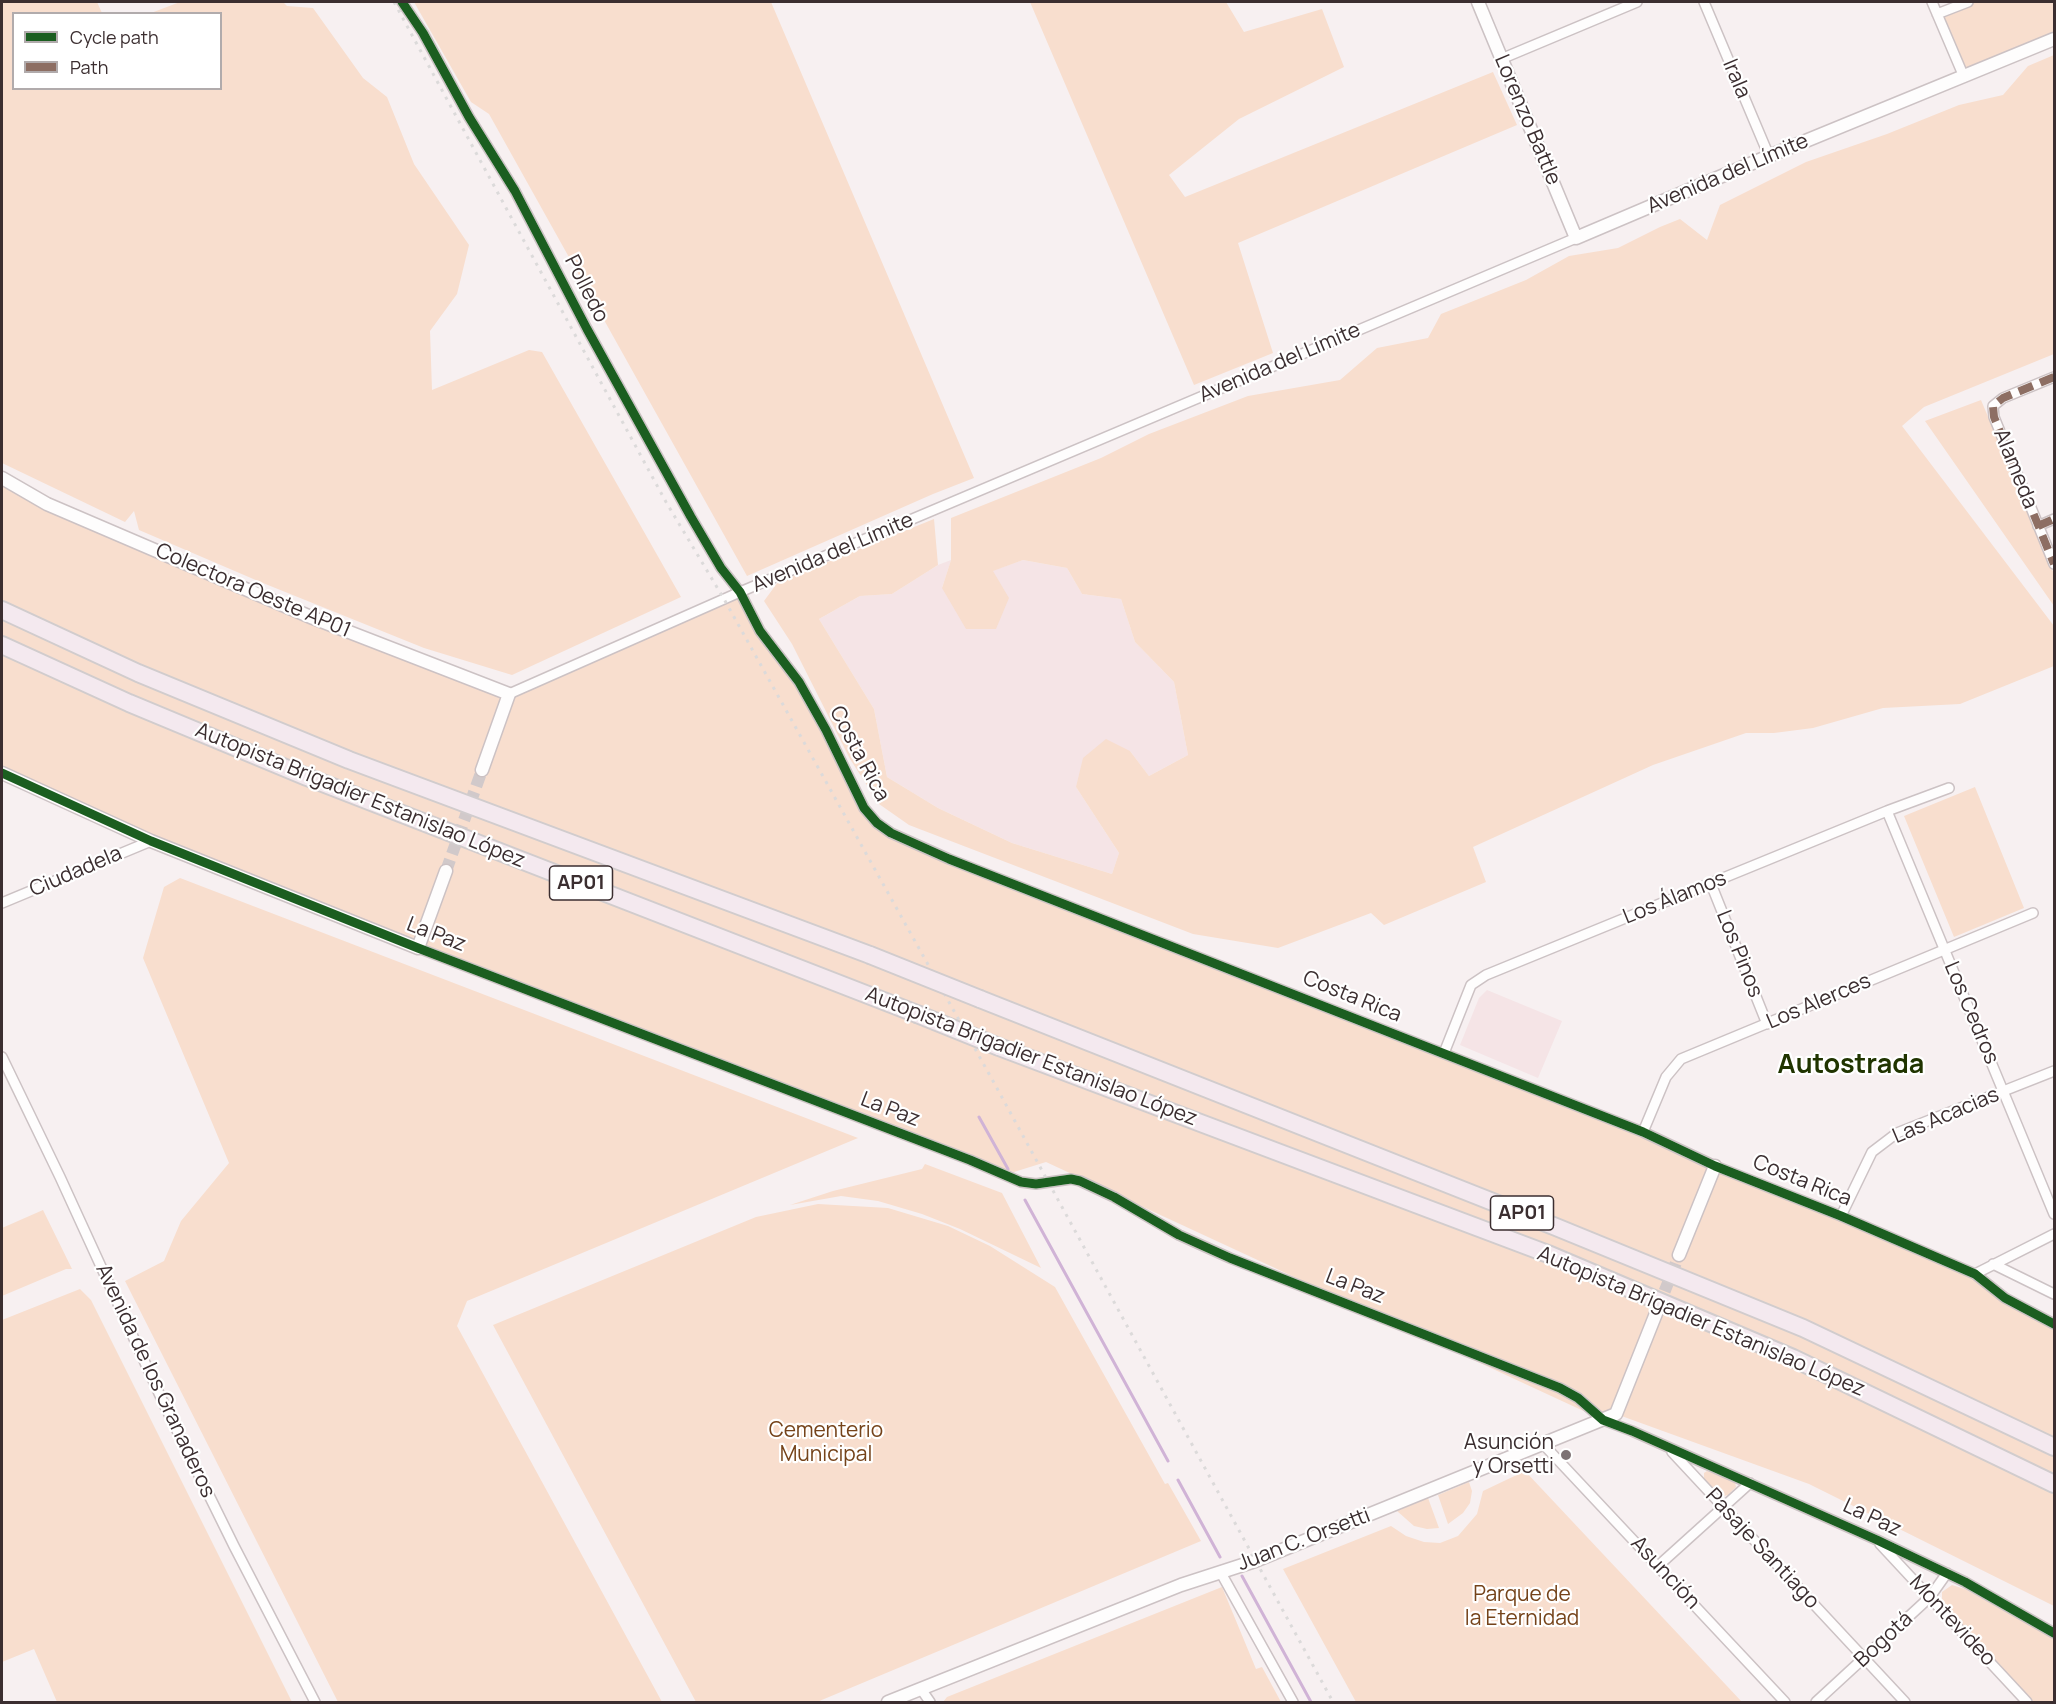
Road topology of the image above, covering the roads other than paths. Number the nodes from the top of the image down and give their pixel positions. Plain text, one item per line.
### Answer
1 (402, 2) edge
2 (1478, 2) edge
3 (1637, 2) edge
4 (1704, 2) edge
5 (1932, 2) edge
6 (1968, 2) edge
7 (1938, 14) junction
8 (2055, 39) edge
9 (1501, 59) junction
10 (1964, 77) junction
11 (1768, 156) junction
12 (1576, 238) junction
13 (2055, 377) edge
14 (2, 478) edge
15 (2055, 519) edge
16 (2038, 526) junction
17 (2055, 564) edge
18 (740, 592) junction
19 (2, 610) edge
20 (2, 645) edge
21 (509, 694) junction
22 (482, 770) tunnel mouth
23 (2, 773) edge
24 (1949, 788) dead end
25 (1887, 811) junction
26 (151, 841) junction
27 (446, 871) tunnel mouth
28 (1711, 884) junction
29 (2, 903) edge
30 (2033, 913) dead end
31 (418, 948) junction
32 (1944, 950) junction
33 (1767, 1024) junction
34 (1443, 1053) junction
35 (2, 1057) edge
36 (2055, 1071) edge
37 (2004, 1090) junction
38 (1643, 1132) junction
39 (1715, 1166) junction
40 (2055, 1214) edge
41 (1841, 1216) junction
42 (2055, 1234) edge
43 (1680, 1255) tunnel mouth
44 (1993, 1264) junction
45 (1974, 1274) junction
46 (2055, 1294) edge
47 (1657, 1311) tunnel mouth
48 (2055, 1324) edge
49 (1603, 1420) junction
50 (1543, 1444) junction
51 (2055, 1447) edge
52 (1668, 1448) junction
53 (1750, 1483) junction
54 (2055, 1484) edge
55 (1723, 1507) junction
56 (1877, 1540) junction
57 (1658, 1566) junction
58 (1221, 1573) junction
59 (1947, 1573) junction
60 (1930, 1598) junction
61 (2055, 1633) edge
62 (1864, 1658) junction
63 (921, 1689) junction
64 (315, 1702) edge
65 (888, 1702) edge
66 (930, 1702) edge
67 (1293, 1702) edge
68 (1785, 1702) edge
69 (1816, 1702) edge
70 (1905, 1702) edge
71 (2027, 1702) edge

1 - 18 street, Polledo
2 - 9 street, Lorenzo Battle
3 - 9 street
4 - 11 street, Irala
5 - 7 street
6 - 7 street
7 - 10 street
8 - 10 street, Avenida del Límite
9 - 12 street, Lorenzo Battle
10 - 11 street, Avenida del Límite
11 - 12 street, Avenida del Límite
12 - 18 street, Avenida del Límite
13 - 16 street, Alameda
14 - 21 street, Colectora Oeste AP01
15 - 16 street
16 - 17 street, Alameda
18 - 21 street, Avenida del Límite
18 - 34 street, Costa Rica
19 - 51 highway, Autopista Brigadier Estanislao López / AP01, bridge
20 - 54 highway, Autopista Brigadier Estanislao López / AP01, bridge
21 - 22 street
23 - 26 street, La Paz
24 - 25 street, Los Álamos
25 - 28 street, Los Álamos
25 - 32 street, Los Cedros
26 - 29 street, Ciudadela
26 - 31 street, La Paz
27 - 31 street
28 - 33 street, Los Pinos
28 - 34 street, Los Álamos
30 - 32 street, Los Alerces
31 - 49 street, La Paz
32 - 33 street, Los Alerces
32 - 37 street, Los Cedros
33 - 38 street, Los Alerces
34 - 38 street, Costa Rica
35 - 64 street, Avenida de los Granaderos
36 - 37 street, Las Acacias
37 - 40 street, Los Cedros
37 - 41 street, Las Acacias
38 - 39 street, Costa Rica
39 - 41 street, Costa Rica
39 - 43 street
41 - 45 street, Costa Rica
42 - 44 street
44 - 45 street
44 - 46 street
45 - 48 street, Costa Rica
47 - 49 street, Juan C. Orsetti
49 - 50 street, Juan C. Orsetti
49 - 52 street, Pasaje Santiago
50 - 57 street, Asunción
50 - 58 street, Juan C. Orsetti
52 - 53 street, La Paz
52 - 55 street, Pasaje Santiago
53 - 55 street
53 - 56 street, La Paz
55 - 57 street
55 - 62 street, Pasaje Santiago
56 - 59 street, La Paz
56 - 60 street, Montevideo
57 - 68 street, Asunción
58 - 63 street, Juan C. Orsetti
58 - 67 street
59 - 60 street, Bogotá
59 - 61 street, La Paz
60 - 62 street, Bogotá
60 - 71 street, Montevideo
62 - 69 street, Bogotá
62 - 70 street, Pasaje Santiago
63 - 65 street, Juan C. Orsetti
63 - 66 street

